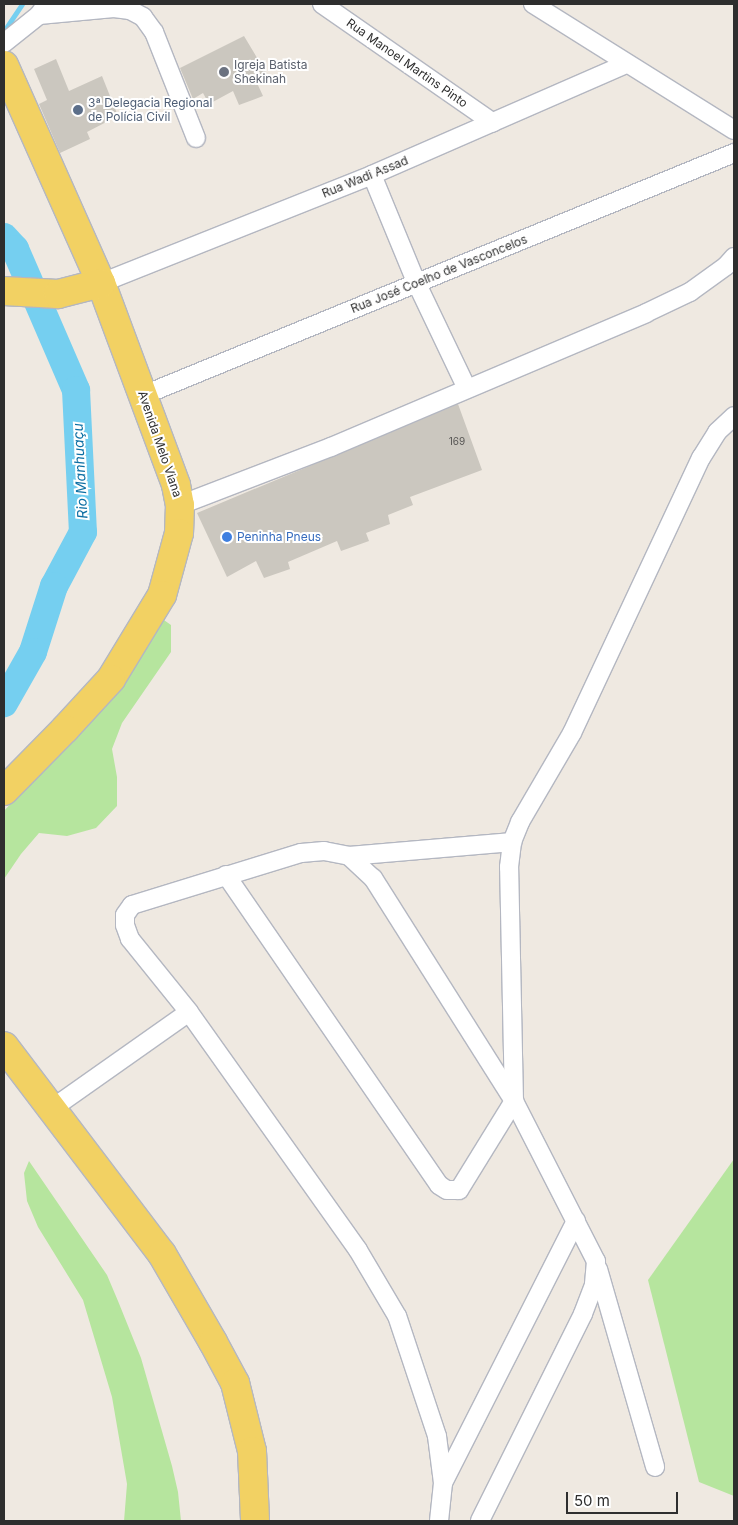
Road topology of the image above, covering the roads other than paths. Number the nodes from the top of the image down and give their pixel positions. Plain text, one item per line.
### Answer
1 (322, 4) edge
2 (533, 4) edge
3 (43, 9) edge
4 (4, 43) edge
5 (4, 64) edge
6 (626, 64) junction
7 (493, 123) junction
8 (734, 130) edge
9 (196, 138) dead end
10 (734, 153) edge
11 (372, 175) junction
12 (734, 257) edge
13 (101, 282) junction
14 (417, 284) junction
15 (4, 291) edge
16 (467, 389) junction
17 (144, 395) junction
18 (734, 416) edge
19 (180, 505) junction
20 (4, 791) edge
21 (512, 842) junction
22 (349, 856) junction
23 (226, 875) junction
24 (189, 1012) junction
25 (4, 1046) edge
26 (514, 1101) junction
27 (53, 1108) junction
28 (576, 1221) junction
29 (596, 1261) junction
30 (655, 1468) dead end
31 (443, 1483) junction
32 (255, 1521) edge
33 (439, 1521) edge
34 (480, 1521) edge

1 - 7 street, Rua Manoel Martins Pinto
2 - 6 street
3 - 4 street
3 - 9 street
5 - 13 main road, Avenida Melo Viana
6 - 7 street, Rua Wadi Assad
6 - 8 street
7 - 11 street, Rua Wadi Assad
10 - 14 street, Rua José Coelho de Vasconcelos
11 - 13 street, Rua Wadi Assad
11 - 14 street
12 - 16 street
13 - 15 main road
13 - 17 main road, Avenida Melo Viana
14 - 16 street
14 - 17 street, Rua José Coelho de Vasconcelos
16 - 19 street
17 - 19 main road, Avenida Melo Viana
18 - 21 street
19 - 20 main road, Avenida Melo Viana
21 - 22 street
21 - 26 street
22 - 23 street
22 - 26 street
23 - 24 street
23 - 26 street
24 - 27 street
24 - 31 street
25 - 27 main road
26 - 28 street
27 - 32 main road
28 - 29 street
28 - 31 street
29 - 30 street
29 - 34 street
31 - 33 street

